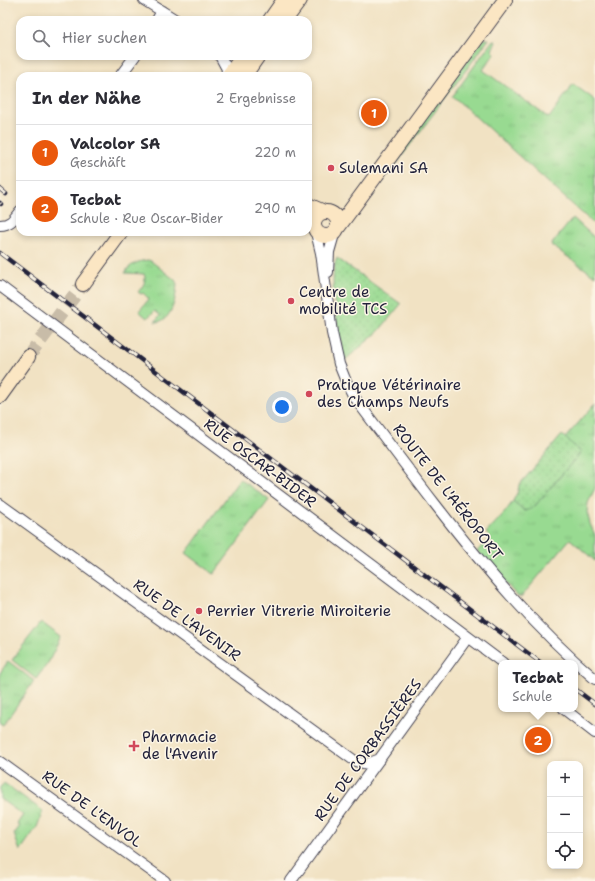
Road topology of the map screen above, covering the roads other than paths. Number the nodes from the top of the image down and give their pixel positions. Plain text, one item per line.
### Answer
1 (144, 0) edge
2 (284, 0) edge
3 (300, 0) edge
4 (504, 0) edge
5 (160, 16) edge
6 (273, 16) edge
7 (288, 16) edge
8 (132, 60) edge
9 (222, 60) edge
10 (240, 60) edge
11 (255, 60) edge
12 (123, 72) edge
13 (227, 72) edge
14 (230, 72) edge
15 (247, 72) edge
16 (361, 194) junction
17 (312, 207) edge
18 (326, 212) junction
19 (16, 216) edge
20 (0, 225) edge
21 (313, 227) edge
22 (336, 230) junction
23 (118, 236) edge
24 (83, 284) tunnel mouth
25 (0, 286) edge
26 (327, 296) junction
27 (28, 357) tunnel mouth
28 (0, 396) edge
29 (0, 504) edge
30 (468, 637) junction
31 (499, 660) edge
32 (574, 660) edge
33 (578, 663) edge
34 (595, 679) edge
35 (568, 712) edge
36 (595, 733) edge
37 (380, 759) junction
38 (355, 761) junction
39 (0, 762) edge
40 (359, 787) junction
41 (166, 881) edge
42 (291, 881) edge

1 - 5 street
2 - 6 street
3 - 7 street
4 - 16 street, ROUTE DE L'AÉROPORT
8 - 12 street
9 - 13 street
10 - 14 street
11 - 15 street
16 - 18 street, ROUTE DE L'AÉROPORT
16 - 22 street, ROUTE DE L'AÉROPORT
17 - 18 street
18 - 21 street
18 - 22 street
19 - 20 street
21 - 22 street
21 - 26 street, ROUTE DE L'AÉROPORT
22 - 26 street, ROUTE DE L'AÉROPORT
23 - 24 street
25 - 30 street, RUE OSCAR-BIDER
26 - 32 street, ROUTE DE L'AÉROPORT
27 - 28 street
29 - 38 street, RUE DE L'AVENIR
30 - 31 street, RUE OSCAR-BIDER
30 - 37 street, RUE DE CORBASSIÈRES
33 - 34 street, ROUTE DE L'AÉROPORT
35 - 36 street
37 - 38 street
37 - 40 street, RUE DE CORBASSIÈRES
38 - 40 street
39 - 41 street, RUE DE L'ENVOL
40 - 42 street, RUE DE CORBASSIÈRES

